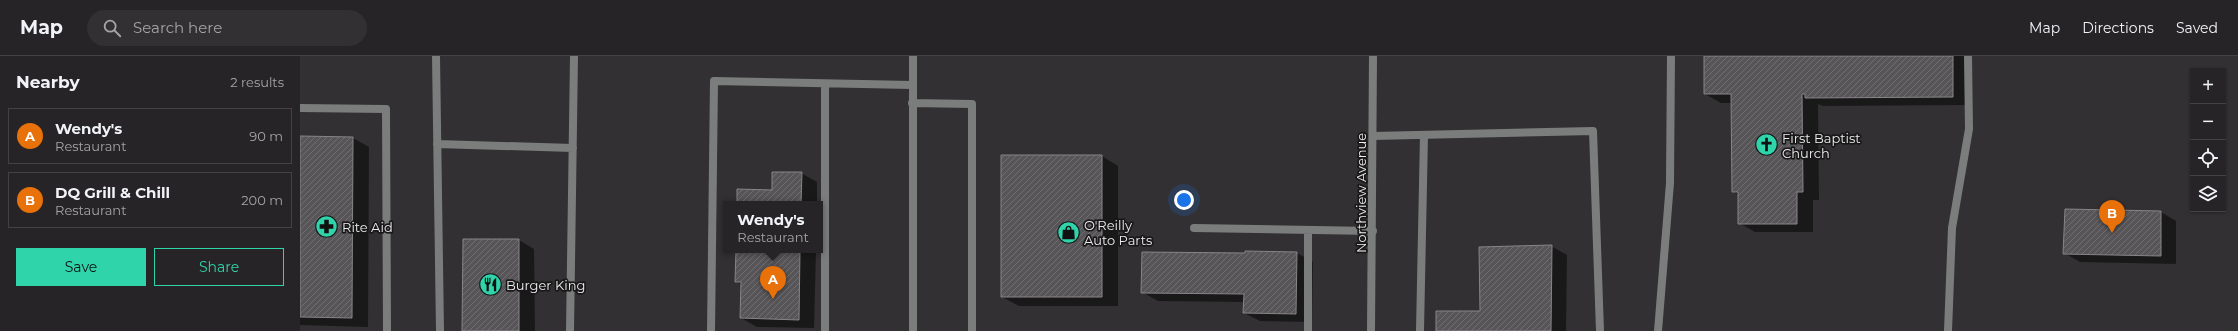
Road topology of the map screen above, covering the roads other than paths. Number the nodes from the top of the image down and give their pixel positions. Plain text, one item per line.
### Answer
1 (436, 56) edge
2 (574, 56) edge
3 (913, 56) edge
4 (1373, 56) edge
5 (1671, 56) edge
6 (1968, 56) edge
7 (824, 84) junction
8 (912, 85) junction
9 (912, 103) junction
10 (300, 108) edge
11 (1424, 135) junction
12 (1373, 136) junction
13 (437, 144) junction
14 (573, 148) junction
15 (1194, 228) dead end
16 (1308, 230) junction
17 (1373, 231) junction
18 (387, 331) edge
19 (440, 331) edge
20 (570, 331) edge
21 (711, 331) edge
22 (824, 331) edge
23 (914, 331) edge
24 (972, 331) edge
25 (1308, 331) edge
26 (1371, 331) edge
27 (1420, 331) edge
28 (1600, 331) edge
29 (1658, 331) edge
30 (1948, 331) edge

1 - 13 street
2 - 14 street
3 - 8 street
4 - 12 street, Northview Avenue
5 - 29 street
6 - 30 street
7 - 8 street
7 - 21 street
7 - 22 street
8 - 9 street
9 - 23 street
9 - 24 street
10 - 18 street
11 - 12 street
11 - 27 street
11 - 28 street
12 - 17 street, Northview Avenue
13 - 14 street
13 - 19 street
14 - 20 street
15 - 16 street
16 - 17 street
16 - 25 street
17 - 26 street, Northview Avenue

